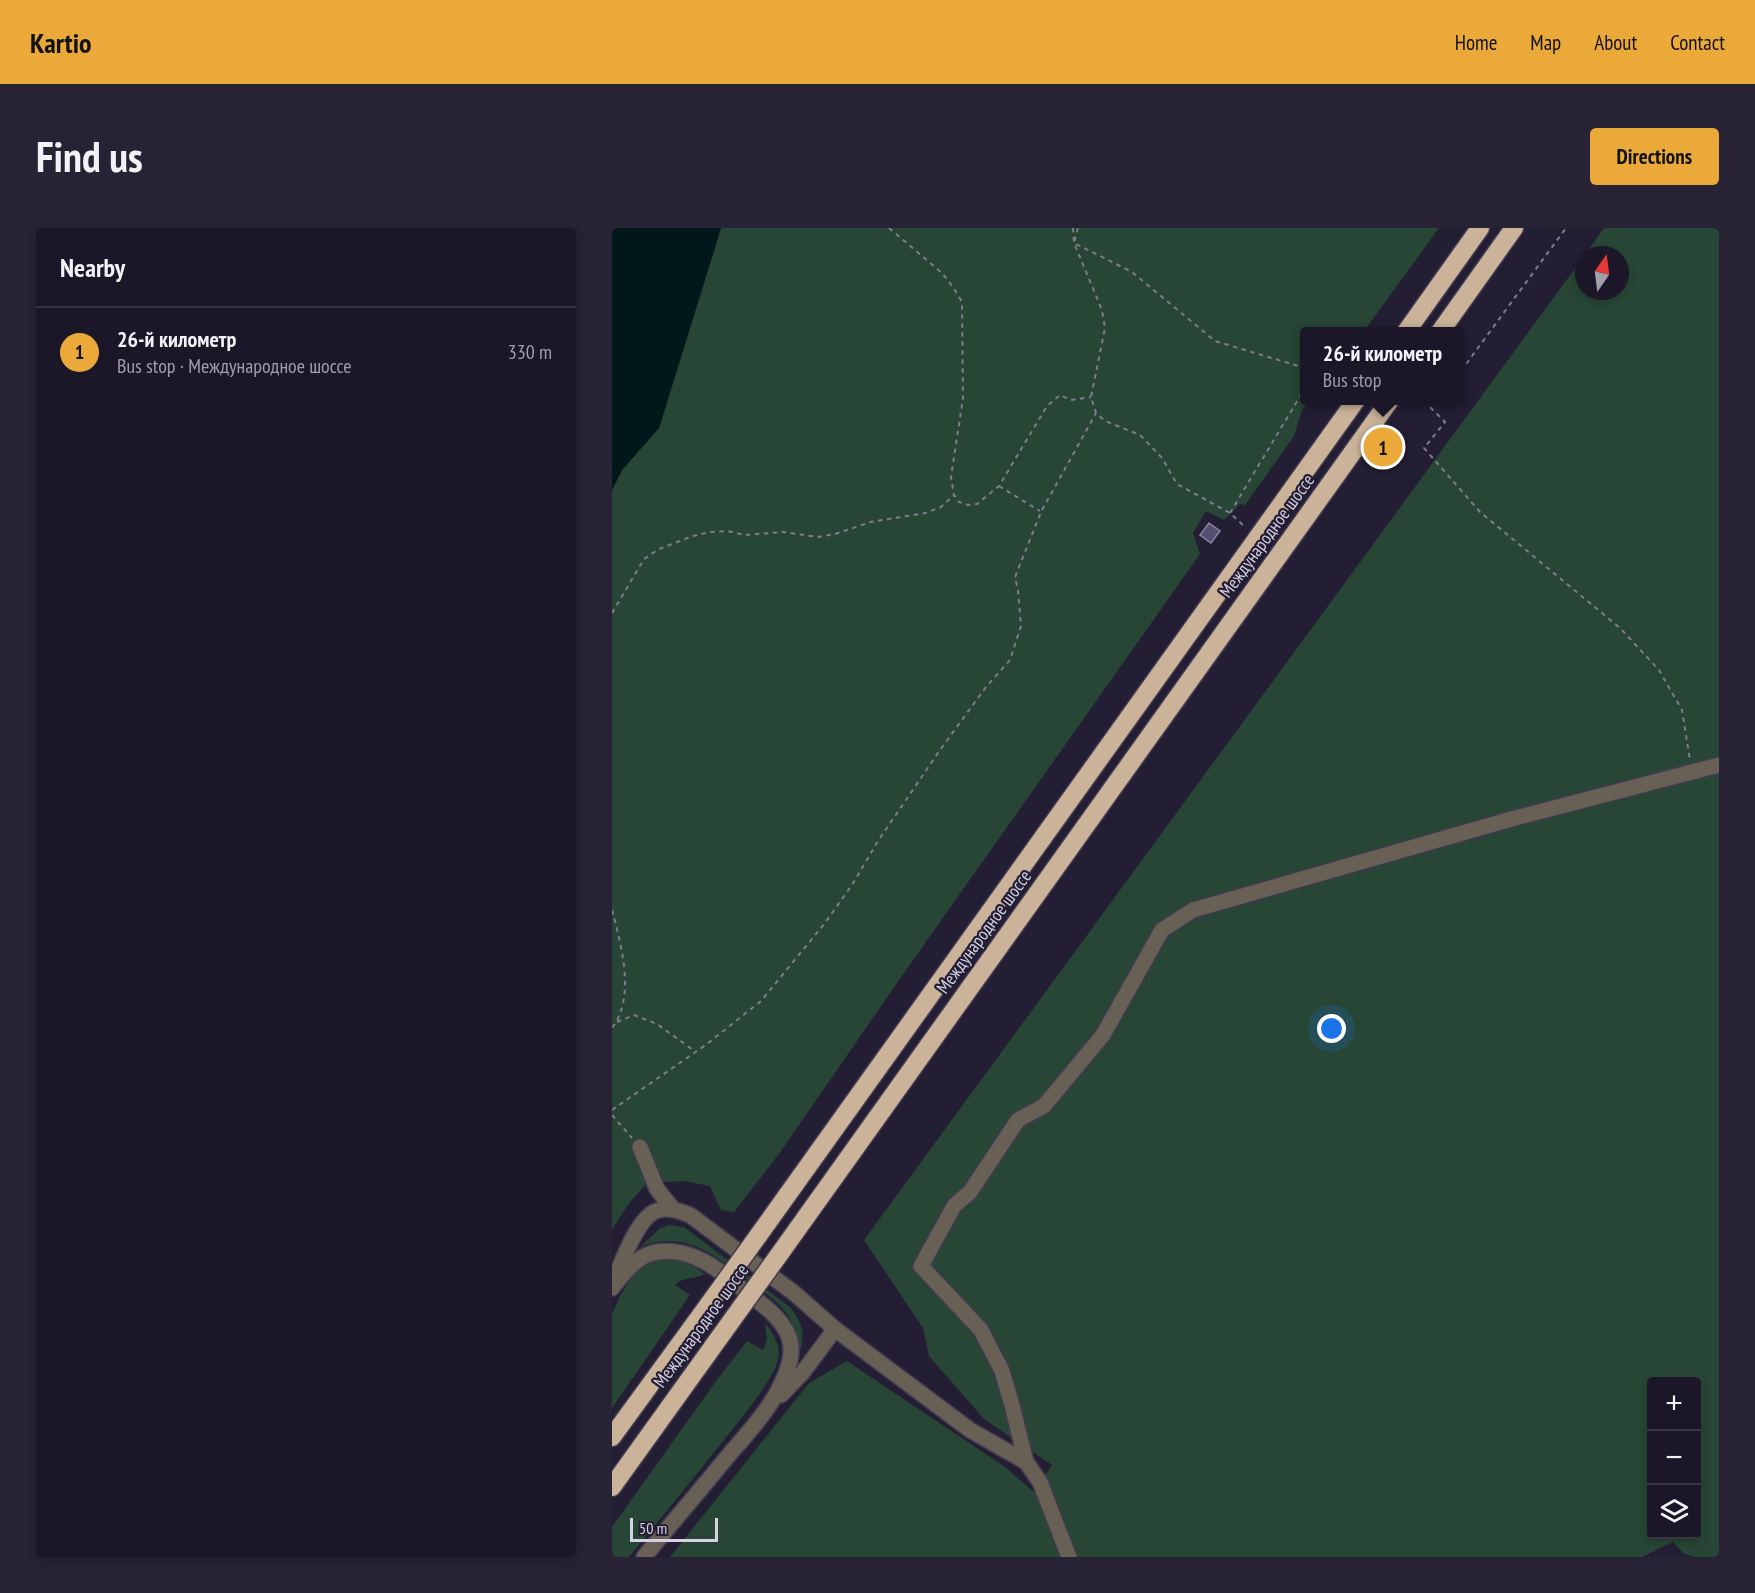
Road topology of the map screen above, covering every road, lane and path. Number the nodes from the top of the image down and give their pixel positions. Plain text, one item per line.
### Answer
1 (889, 228) edge
2 (1072, 228) edge
3 (1078, 228) edge
4 (1480, 228) edge
5 (1514, 228) edge
6 (1566, 228) edge
7 (1074, 243) junction
8 (1410, 327) edge
9 (1444, 327) edge
10 (1300, 366) edge
11 (1465, 366) edge
12 (1300, 396) edge
13 (1091, 397) junction
14 (1352, 405) edge
15 (1386, 405) edge
16 (1431, 405) edge
17 (1096, 413) junction
18 (999, 486) junction
19 (954, 495) junction
20 (1041, 512) junction
21 (1230, 513) junction
22 (1257, 539) junction
23 (612, 613) edge
24 (1719, 765) edge
25 (1692, 772) junction
26 (612, 910) edge
27 (617, 1022) junction
28 (612, 1028) edge
29 (696, 1052) junction
30 (612, 1110) edge
31 (612, 1115) edge
32 (640, 1147) joint
33 (672, 1208) junction
34 (612, 1286) edge
35 (835, 1329) junction
36 (767, 1410) junction
37 (612, 1437) edge
38 (1026, 1462) junction
39 (612, 1486) edge
40 (644, 1557) edge
41 (1069, 1557) edge

1 - 19 path
2 - 7 path
3 - 7 path
4 - 8 highway
5 - 9 highway
6 - 11 path
7 - 10 path
7 - 13 path
12 - 21 path
13 - 17 path
13 - 18 path
14 - 22 highway, Международное шоссе
15 - 39 highway, Международное шоссе, bridge
16 - 25 path
17 - 20 path
17 - 21 path
18 - 19 path
18 - 20 path
19 - 23 path
20 - 29 path
21 - 22 path
22 - 37 highway, Международное шоссе, bridge
24 - 25 street
25 - 38 street
26 - 27 path
27 - 28 path
27 - 29 path
29 - 30 path
31 - 32 path
32 - 33 street
33 - 34 street
33 - 35 street
34 - 36 street
35 - 36 street
35 - 38 street
36 - 40 street
38 - 41 street

